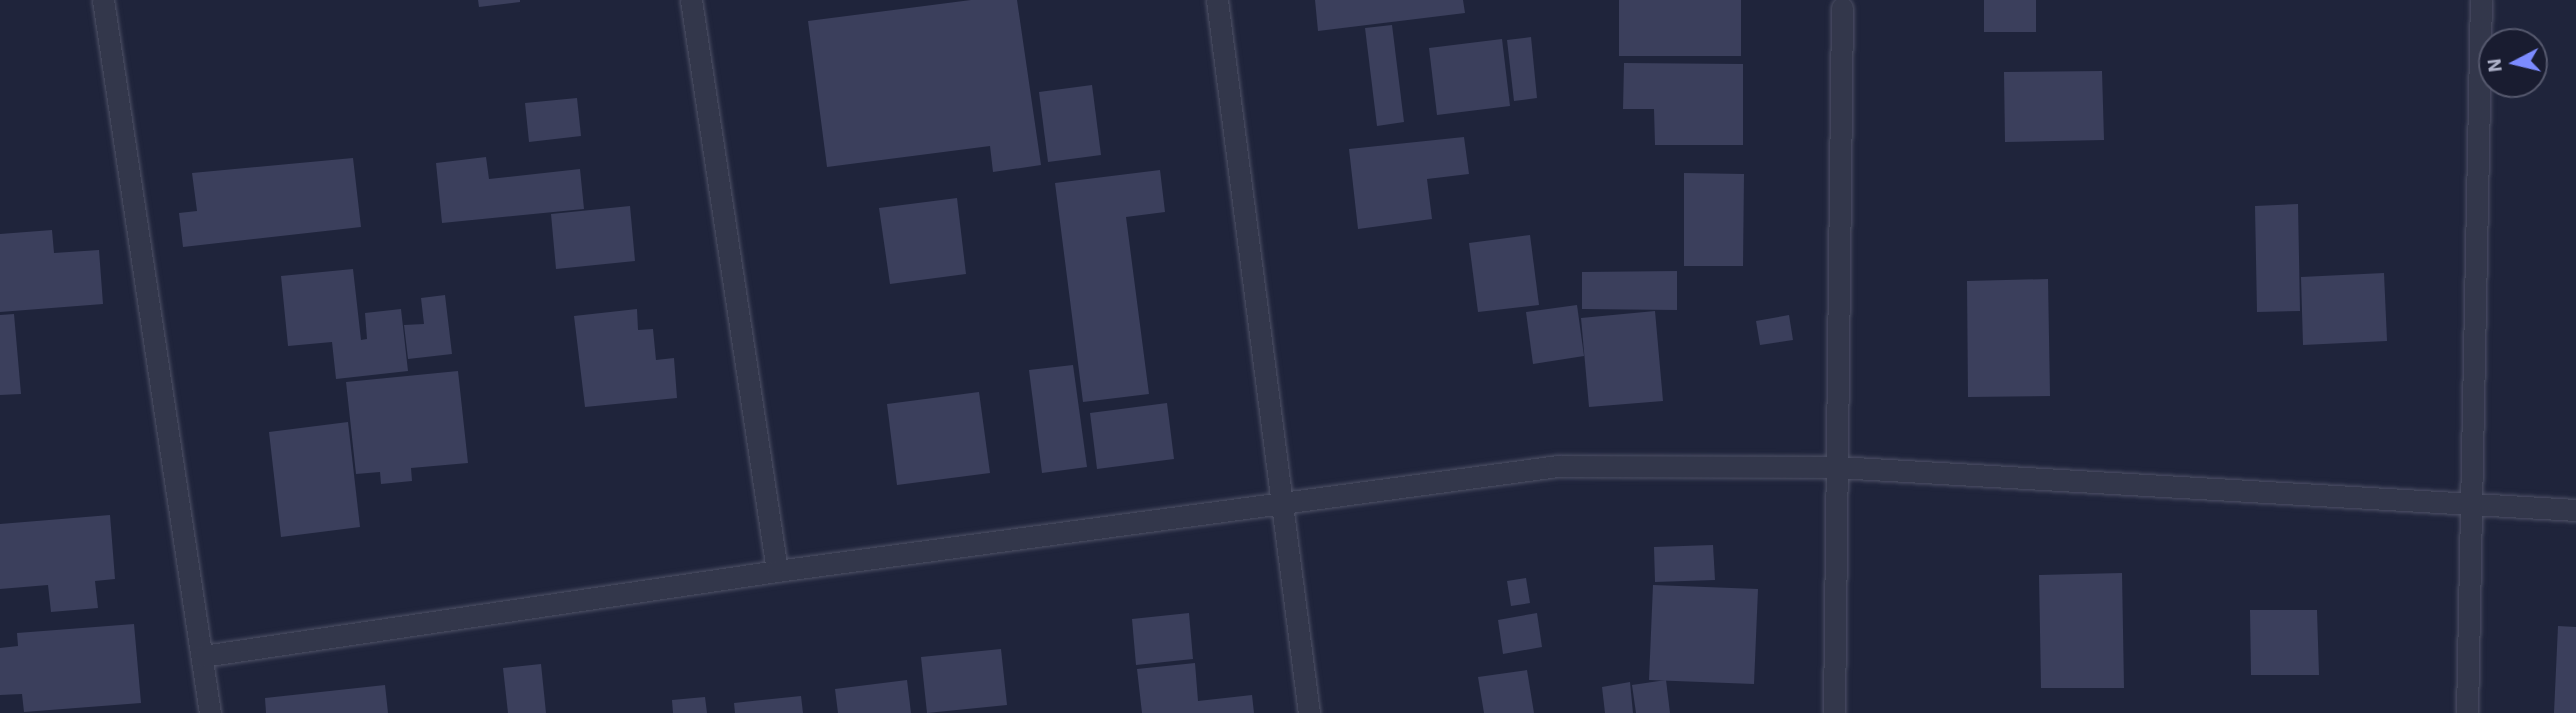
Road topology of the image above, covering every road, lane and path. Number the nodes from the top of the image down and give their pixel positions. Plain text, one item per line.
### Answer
1 (103, 0) edge
2 (691, 0) edge
3 (1217, 0) edge
4 (2481, 0) edge
5 (1842, 8) dead end
6 (1837, 467) junction
7 (1282, 502) junction
8 (2471, 506) junction
9 (2576, 510) edge
10 (777, 570) junction
11 (203, 656) junction
12 (210, 713) edge
13 (1309, 713) edge
14 (1834, 713) edge
15 (2467, 713) edge

1 - 11 street
2 - 10 street
3 - 7 street
4 - 8 street
5 - 6 street
6 - 7 street
6 - 8 street
6 - 14 street
7 - 10 street
7 - 13 street
8 - 9 street
8 - 15 street
10 - 11 street
11 - 12 street

